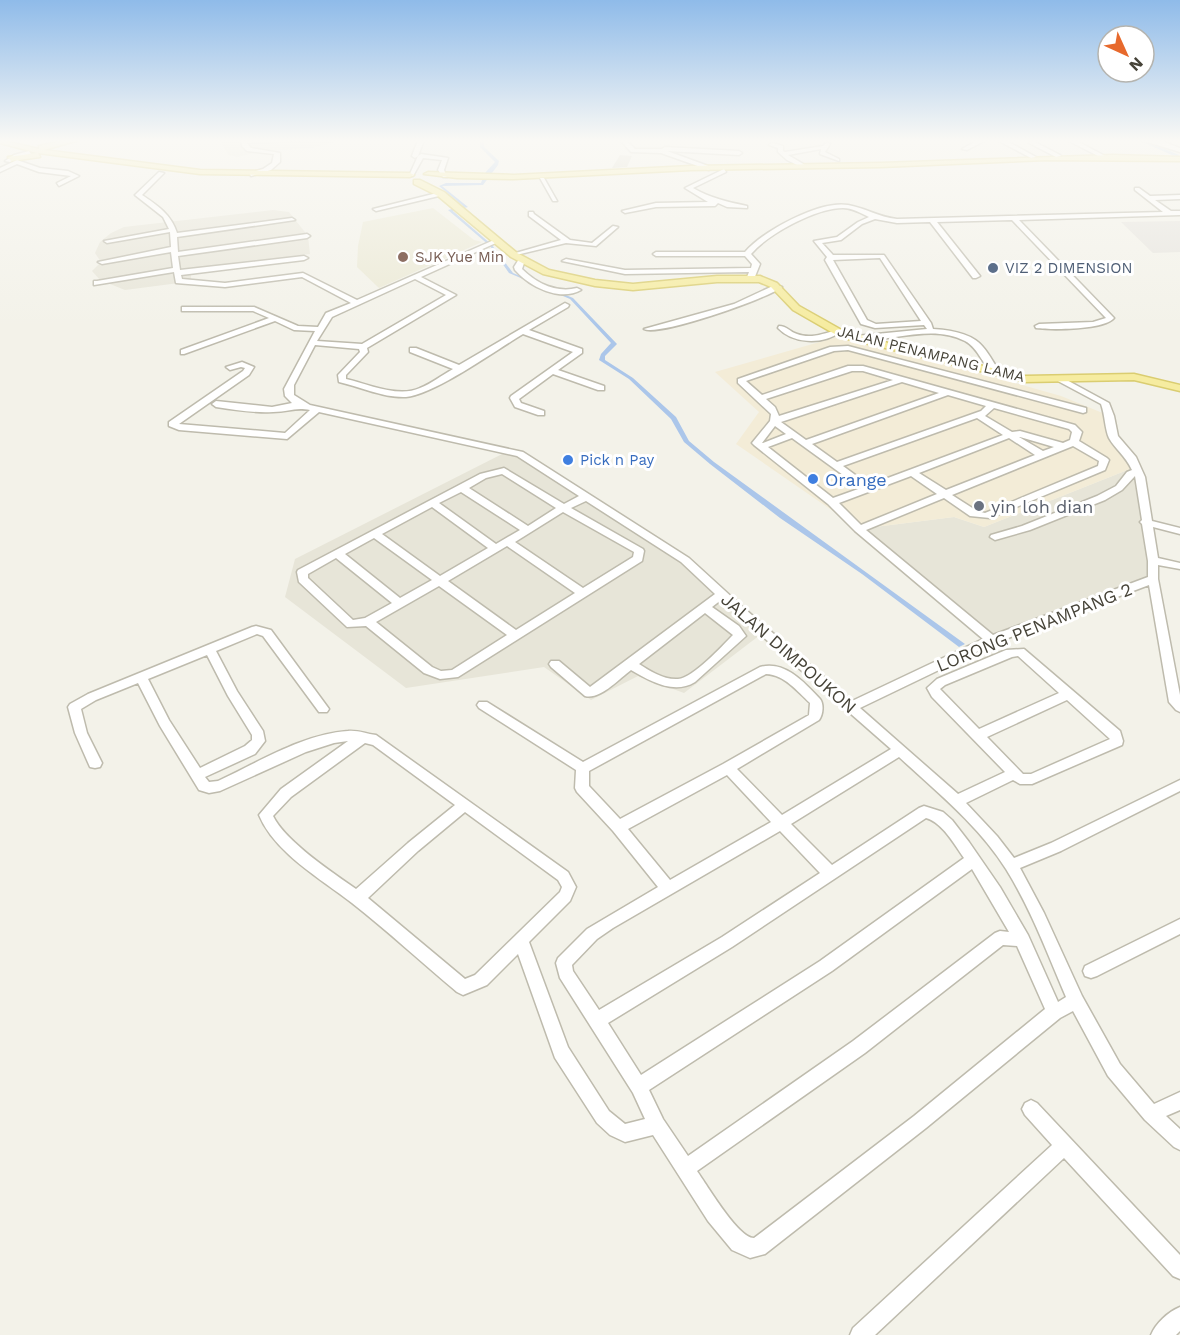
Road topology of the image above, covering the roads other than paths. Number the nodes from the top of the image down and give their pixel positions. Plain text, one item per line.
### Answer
1 (149, 202) edge
2 (391, 202) edge
3 (453, 202) edge
4 (712, 202) edge
5 (721, 202) edge
6 (1154, 202) edge
7 (745, 207) dead end
8 (376, 209) dead end
9 (625, 211) dead end
10 (531, 213) dead end
11 (1169, 213) junction
12 (1180, 213) edge
13 (876, 217) junction
14 (1014, 218) junction
15 (291, 220) dead end
16 (932, 220) junction
17 (615, 227) dead end
18 (173, 233) junction
19 (307, 236) dead end
20 (106, 241) dead end
21 (496, 241) junction
22 (567, 241) junction
23 (175, 251) junction
24 (656, 254) dead end
25 (747, 254) junction
26 (518, 257) junction
27 (831, 257) junction
28 (304, 258) dead end
29 (566, 261) dead end
30 (102, 262) dead end
31 (177, 271) junction
32 (753, 274) junction
33 (414, 276) junction
34 (975, 276) dead end
35 (97, 283) dead end
36 (778, 287) junction
37 (577, 290) dead end
38 (355, 302) junction
39 (565, 305) dead end
40 (185, 309) dead end
41 (274, 319) junction
42 (927, 323) junction
43 (1039, 326) dead end
44 (782, 328) dead end
45 (319, 329) junction
46 (648, 329) dead end
47 (523, 331) junction
48 (836, 332) junction
49 (932, 332) junction
50 (890, 335) junction
51 (856, 338) junction
52 (878, 343) junction
53 (313, 345) junction
54 (363, 347) junction
55 (413, 350) dead end
56 (907, 351) junction
57 (184, 352) dead end
58 (897, 360) junction
59 (982, 363) junction
60 (230, 368) dead end
61 (460, 369) junction
62 (553, 371) junction
63 (901, 380) junction
64 (970, 380) junction
65 (1060, 380) junction
66 (601, 388) dead end
67 (1180, 388) edge
68 (947, 393) junction
69 (959, 396) junction
70 (762, 398) junction
71 (216, 404) dead end
72 (298, 404) junction
73 (992, 405) junction
74 (317, 409) junction
75 (1083, 410) dead end
76 (541, 413) dead end
77 (978, 415) junction
78 (774, 421) junction
79 (793, 434) junction
80 (1010, 435) junction
81 (1074, 442) junction
82 (806, 443) junction
83 (1062, 446) junction
84 (761, 447) junction
85 (1042, 455) junction
86 (837, 465) junction
87 (1137, 471) junction
88 (913, 472) junction
89 (461, 487) junction
90 (869, 489) junction
91 (582, 495) junction
92 (944, 495) junction
93 (832, 502) junction
94 (432, 503) junction
95 (563, 508) junction
96 (1145, 522) junction
97 (859, 529) junction
98 (527, 530) junction
99 (1180, 531) edge
100 (375, 534) junction
101 (996, 537) dead end
102 (508, 542) junction
103 (496, 549) junction
104 (338, 554) junction
105 (1153, 561) junction
106 (1180, 566) edge
107 (1153, 579) junction
108 (441, 580) junction
109 (584, 594) junction
110 (722, 594) junction
111 (399, 603) junction
112 (704, 607) junction
113 (368, 622) junction
114 (515, 635) junction
115 (991, 640) junction
116 (210, 650) junction
117 (555, 664) dead end
118 (629, 664) junction
119 (141, 678) junction
120 (1068, 694) junction
121 (483, 705) dead end
122 (850, 707) junction
123 (1180, 707) edge
124 (323, 709) dead end
125 (979, 735) junction
126 (362, 738) junction
127 (900, 750) junction
128 (95, 763) dead end
129 (583, 768) junction
130 (728, 768) junction
131 (1014, 774) junction
132 (197, 775) junction
133 (1179, 786) edge
134 (956, 801) junction
135 (465, 804) junction
136 (782, 822) junction
137 (618, 827) junction
138 (974, 860) junction
139 (1011, 865) junction
140 (830, 873) junction
141 (668, 889) junction
142 (357, 898) junction
143 (1180, 926) edge
144 (520, 939) junction
145 (1023, 940) junction
146 (1091, 971) dead end
147 (1076, 1001) junction
148 (1054, 1012) junction
149 (596, 1021) junction
150 (639, 1087) junction
151 (1180, 1101) edge
152 (1031, 1109) dead end
153 (1151, 1114) junction
154 (657, 1125) junction
155 (1180, 1141) edge
156 (1065, 1146) junction
157 (684, 1169) junction
158 (1180, 1269) edge
159 (1180, 1317) edge
160 (860, 1335) edge
161 (1161, 1335) edge

1 - 18 street
2 - 8 street
3 - 21 main road, JALAN PENAMPANG LAMA
4 - 9 street
5 - 7 street
6 - 11 street
10 - 22 street
11 - 12 street
11 - 14 street
13 - 16 street
13 - 25 street
13 - 27 street
14 - 16 street
14 - 43 street
15 - 18 street
16 - 34 street
17 - 22 street
18 - 20 street
18 - 23 street
19 - 23 street
21 - 26 main road, JALAN PENAMPANG LAMA
21 - 33 street
22 - 26 street
23 - 30 street
23 - 31 street
24 - 25 street
25 - 32 street
26 - 32 main road, JALAN PENAMPANG LAMA
26 - 37 street
27 - 42 street
27 - 42 street
28 - 31 street
29 - 32 street
31 - 35 street
31 - 38 street
32 - 36 main road, JALAN PENAMPANG LAMA
33 - 38 street
33 - 54 street
36 - 46 street
36 - 48 main road, JALAN PENAMPANG LAMA
38 - 45 street
39 - 47 street
40 - 41 street
41 - 45 street
41 - 57 street
42 - 49 street
44 - 48 street
45 - 53 street
47 - 61 street
47 - 62 street
48 - 51 main road, JALAN PENAMPANG LAMA
49 - 50 street
49 - 59 street
50 - 51 street
50 - 52 street
51 - 52 main road, JALAN PENAMPANG LAMA
52 - 56 main road, JALAN PENAMPANG LAMA
53 - 54 street
53 - 72 street
54 - 61 street
55 - 61 street
56 - 58 street
56 - 59 main road, JALAN PENAMPANG LAMA
58 - 64 street
58 - 70 street
59 - 65 main road, JALAN PENAMPANG LAMA
60 - 74 street
62 - 66 street
62 - 76 street
63 - 68 street
63 - 70 street
63 - 78 street
64 - 69 street
64 - 75 street
65 - 67 main road, JALAN PENAMPANG LAMA
65 - 87 street
68 - 69 street
68 - 82 street
69 - 73 street
70 - 78 street
71 - 72 street
72 - 74 street, JALAN DIMPOUKON
73 - 77 street
73 - 81 street
74 - 91 street, JALAN DIMPOUKON
77 - 80 street
77 - 86 street
78 - 79 street
78 - 84 street
79 - 82 street
79 - 84 street
80 - 83 street
80 - 85 street
80 - 88 street
81 - 83 street
81 - 92 street
82 - 86 street
83 - 85 street
84 - 93 street
85 - 92 street
86 - 90 street
87 - 96 street
87 - 101 street
88 - 90 street
88 - 92 street
89 - 94 street
89 - 95 street
89 - 98 street
90 - 93 street
91 - 95 street
91 - 110 street, JALAN DIMPOUKON
92 - 97 street
93 - 97 street
94 - 100 street
94 - 103 street
95 - 98 street
95 - 109 street
96 - 99 street
96 - 105 street
97 - 115 street
98 - 102 street
100 - 104 street
100 - 108 street
102 - 103 street
102 - 109 street
103 - 108 street
104 - 111 street
104 - 113 street
105 - 106 street
105 - 107 street
107 - 115 street, LORONG PENAMPANG 2
107 - 123 street
108 - 111 street
108 - 114 street
109 - 114 street
110 - 112 street
110 - 122 street, JALAN DIMPOUKON
111 - 113 street
112 - 118 street
112 - 118 street
113 - 114 street
115 - 122 street, LORONG PENAMPANG 2
116 - 119 street
116 - 124 street
116 - 132 street
117 - 118 street
119 - 128 street
119 - 132 street
120 - 125 street
120 - 125 street
120 - 131 street
121 - 129 street
122 - 127 street, JALAN DIMPOUKON
125 - 131 street
126 - 132 street
126 - 135 street
126 - 142 street
127 - 134 street, JALAN DIMPOUKON
127 - 136 street
129 - 130 street
129 - 137 street
130 - 136 street
130 - 137 street
131 - 134 street
133 - 139 street
134 - 139 street, JALAN DIMPOUKON
135 - 142 street
135 - 144 street
136 - 140 street
136 - 141 street
137 - 141 street
138 - 140 street
138 - 145 street
138 - 150 street
139 - 147 street, JALAN DIMPOUKON
140 - 149 street
141 - 149 street
142 - 144 street
143 - 146 street
144 - 154 street
145 - 148 street
145 - 157 street
147 - 148 street
147 - 153 street, JALAN DIMPOUKON
148 - 157 street
149 - 150 street
150 - 154 street
151 - 153 street
152 - 156 street
153 - 155 street, JALAN DIMPOUKON
154 - 157 street
156 - 158 street
156 - 160 street
159 - 161 street

